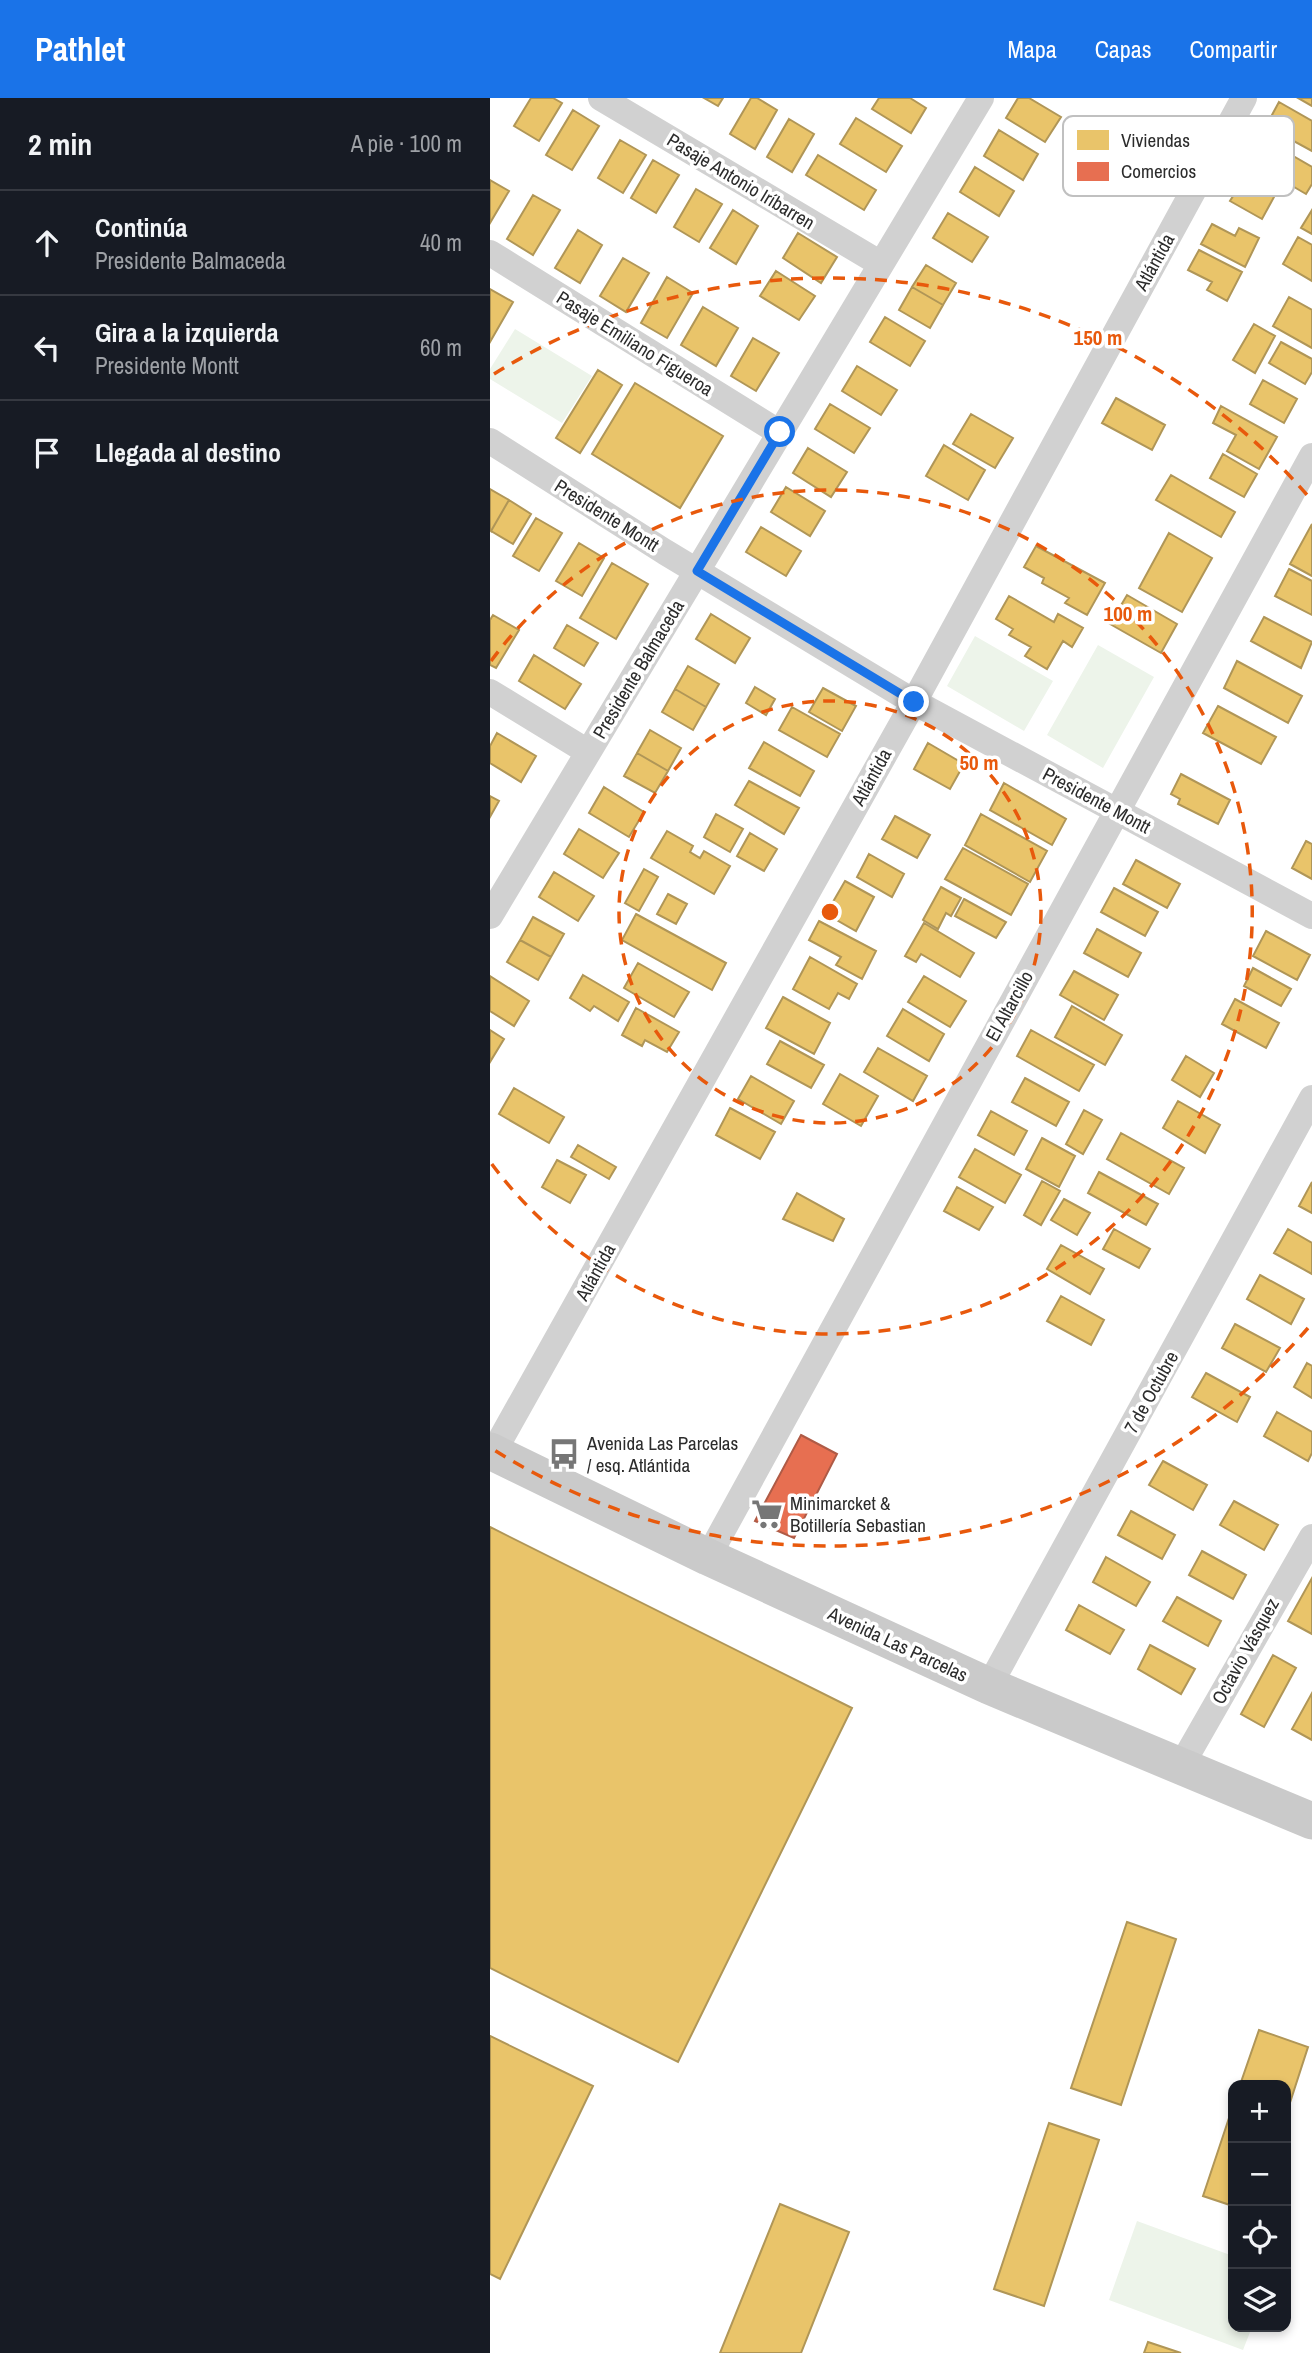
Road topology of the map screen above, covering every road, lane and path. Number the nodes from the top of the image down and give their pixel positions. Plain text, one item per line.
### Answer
1 (601, 98) edge
2 (981, 98) edge
3 (1244, 98) edge
4 (1234, 116) edge
5 (1190, 196) edge
6 (490, 253) edge
7 (881, 264) junction
8 (780, 432) junction
9 (490, 440) edge
10 (1312, 456) edge
11 (697, 571) junction
12 (490, 692) edge
13 (914, 702) junction
14 (588, 752) junction
15 (1116, 810) junction
16 (490, 916) edge
17 (1312, 916) edge
18 (1312, 1098) edge
19 (492, 1452) edge
20 (1312, 1537) edge
21 (708, 1557) junction
22 (989, 1686) junction
23 (1181, 1766) junction
24 (1312, 1821) edge

1 - 7 street, Pasaje Antonio Iríbarren
2 - 7 street, Presidente Balmaceda
3 - 4 street, Atlántida
5 - 13 street, Atlántida
6 - 8 street, Pasaje Emiliano Figueroa
7 - 8 street, Presidente Balmaceda
8 - 11 street, Presidente Balmaceda
9 - 11 street, Presidente Montt
10 - 15 street, El Altarcillo
11 - 13 street, Presidente Montt
11 - 14 street, Presidente Balmaceda
12 - 14 street
13 - 15 street, Presidente Montt
13 - 19 street, Atlántida
14 - 16 street, Presidente Balmaceda
15 - 17 street, Presidente Montt
15 - 21 street, El Altarcillo
18 - 22 street, 7 de Octubre
19 - 21 street, Avenida Las Parcelas
20 - 23 street, Octavio Vásquez
21 - 22 street, Avenida Las Parcelas
22 - 23 street, Avenida Las Parcelas
23 - 24 street, Avenida Las Parcelas

